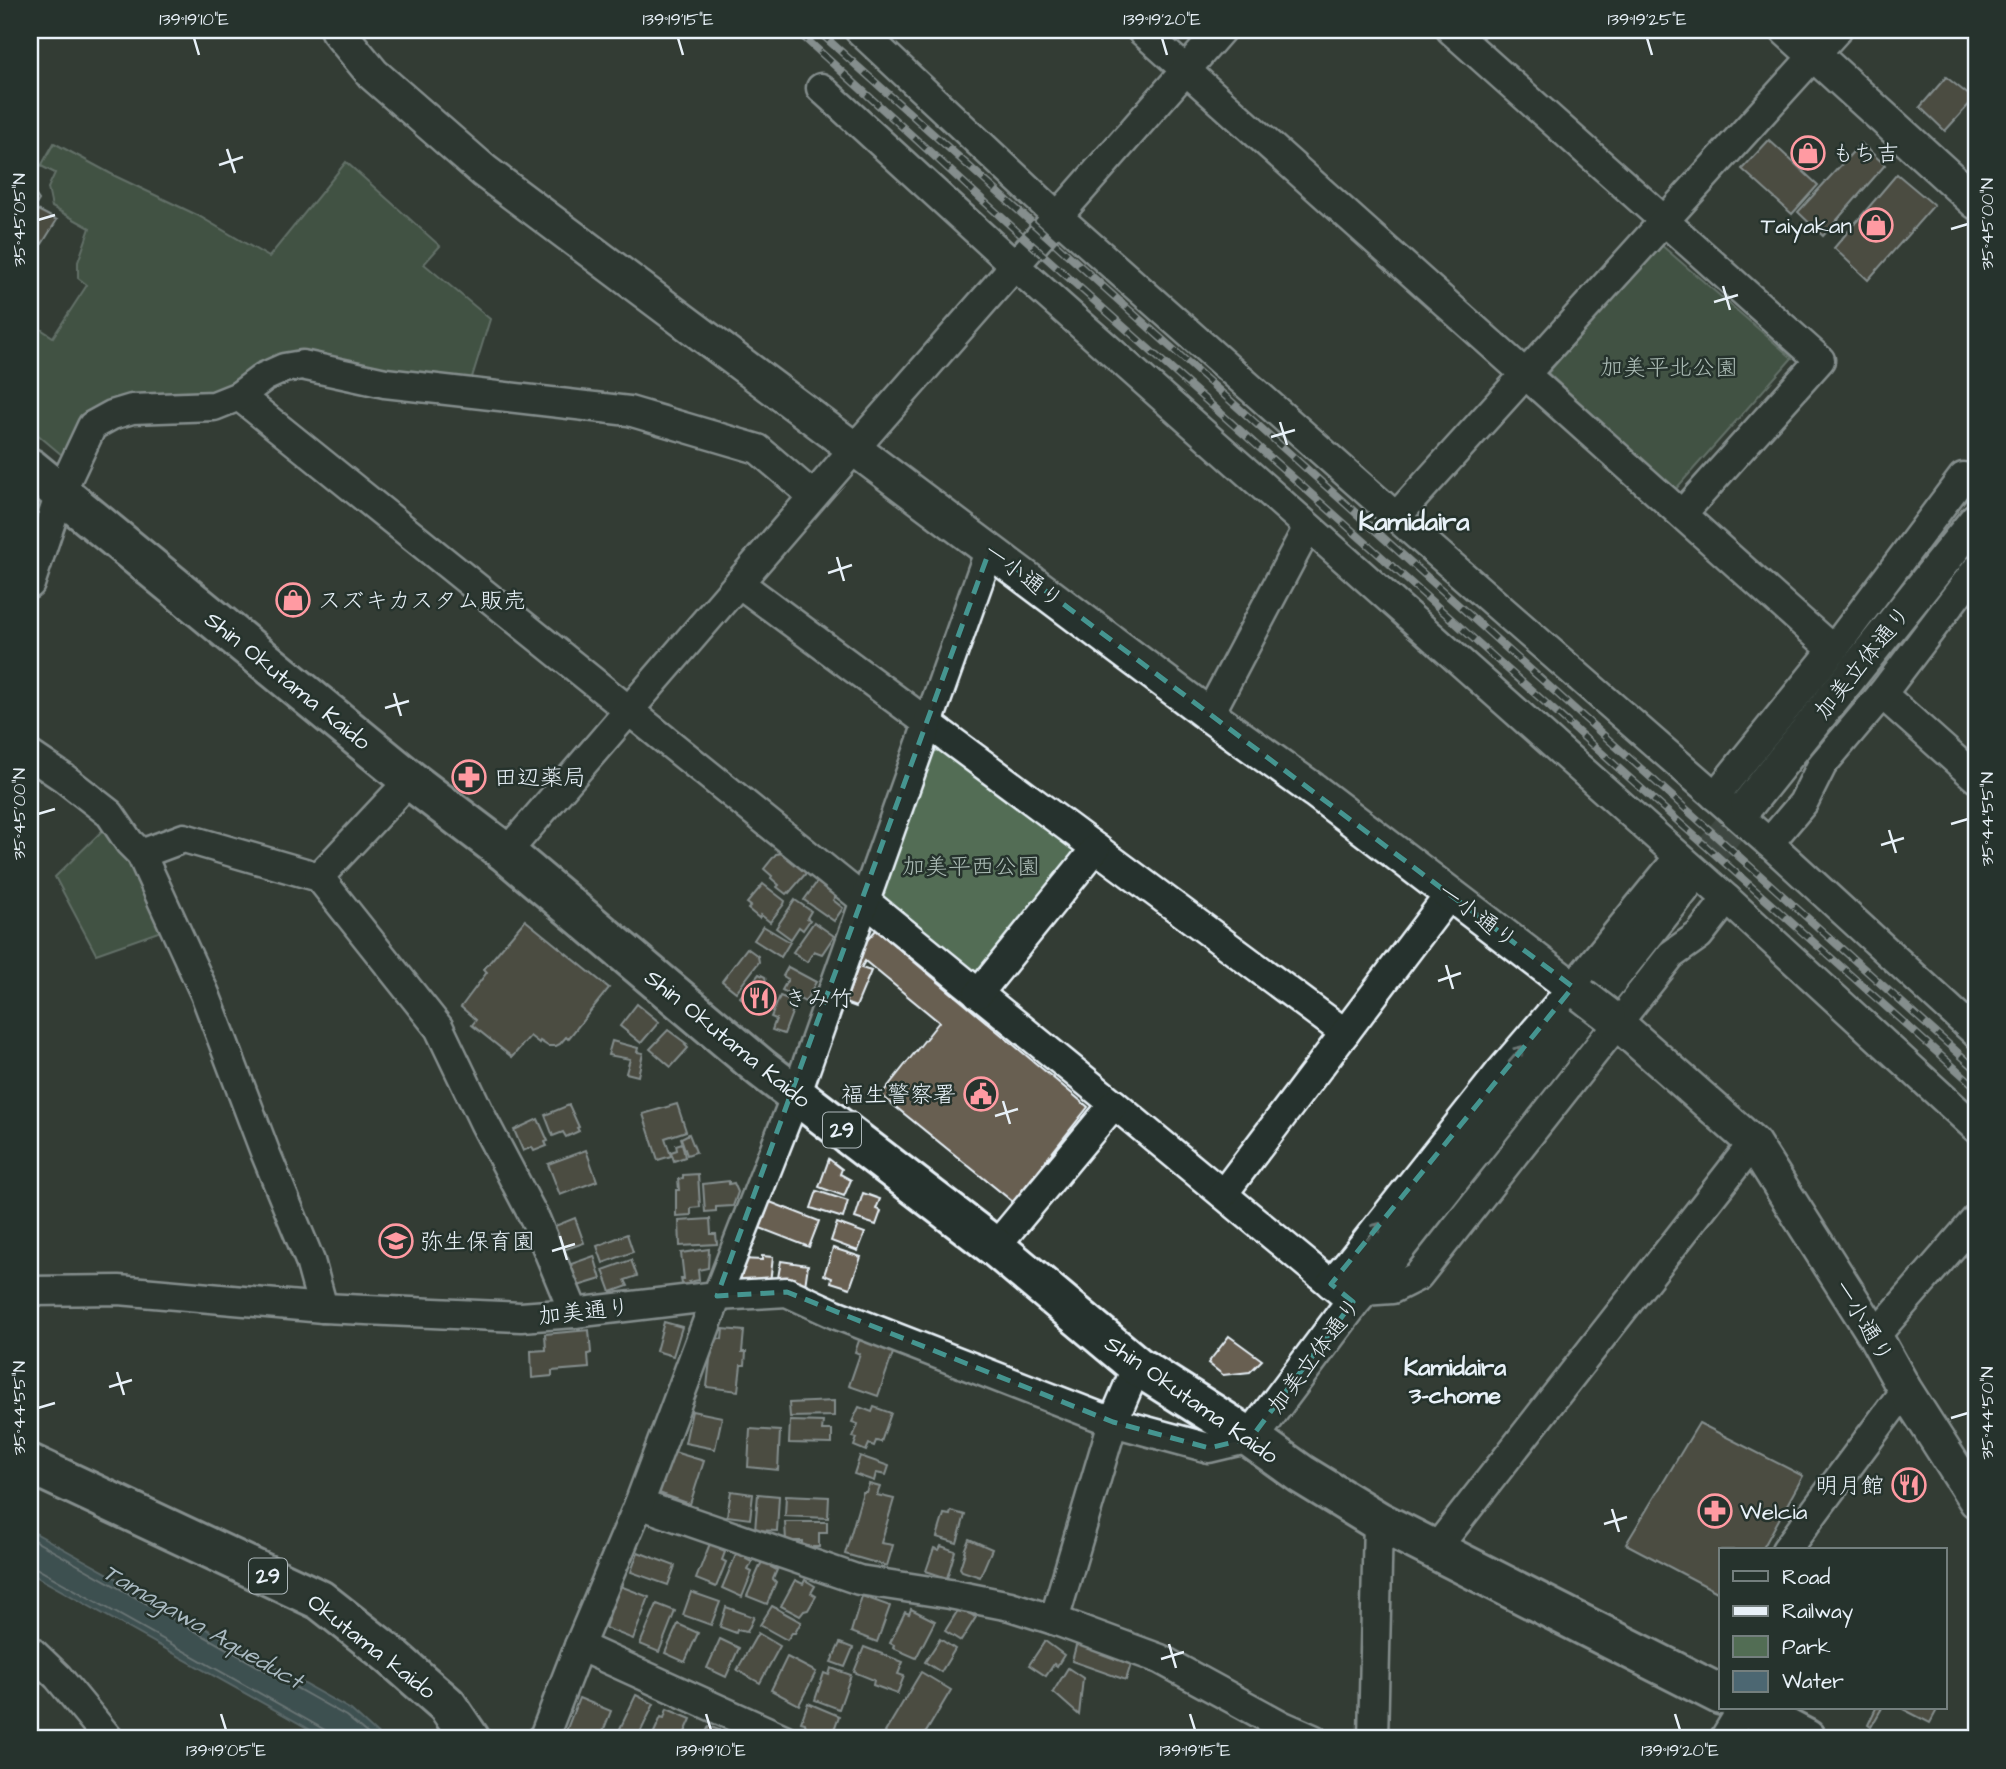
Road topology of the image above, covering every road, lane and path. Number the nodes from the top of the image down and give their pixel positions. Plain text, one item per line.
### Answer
1 (337, 30) edge
2 (859, 30) edge
3 (1141, 30) edge
4 (1221, 30) edge
5 (1451, 30) edge
6 (1787, 30) edge
7 (1837, 30) edge
8 (1815, 55) junction
9 (1185, 70) junction
10 (821, 88) dead end
11 (1976, 202) edge
12 (1058, 216) junction
13 (1664, 221) junction
14 (1014, 265) junction
15 (1525, 374) junction
16 (239, 396) junction
17 (854, 449) junction
18 (30, 468) edge
19 (1976, 483) edge
20 (60, 494) junction
21 (813, 496) junction
22 (1682, 514) junction
23 (1396, 517) junction
24 (1976, 520) edge
25 (1308, 527) junction
26 (990, 549) junction
27 (1976, 570) edge
28 (739, 583) junction
29 (30, 584) edge
30 (1833, 650) junction
31 (1882, 694) junction
32 (628, 711) junction
33 (1209, 715) junction
34 (928, 723) junction
35 (30, 755) edge
36 (1976, 778) edge
37 (410, 780) junction
38 (1715, 796) junction
39 (1748, 804) tunnel mouth
40 (1769, 843) junction
41 (1096, 848) junction
42 (506, 853) junction
43 (141, 854) junction
44 (1681, 872) junction
45 (319, 877) junction
46 (1451, 894) junction
47 (1727, 899) junction
48 (865, 901) junction
49 (1578, 991) junction
50 (978, 994) junction
51 (1613, 1019) junction
52 (1345, 1033) junction
53 (1976, 1033) edge
54 (796, 1095) junction
55 (1114, 1104) junction
56 (1976, 1128) edge
57 (1753, 1143) junction
58 (1223, 1194) junction
59 (1976, 1219) edge
60 (995, 1247) junction
61 (1356, 1287) junction
62 (30, 1291) edge
63 (717, 1296) junction
64 (323, 1308) junction
65 (574, 1312) junction
66 (1875, 1336) junction
67 (1137, 1366) junction
68 (1905, 1390) junction
69 (1113, 1422) junction
70 (1251, 1438) junction
71 (30, 1464) edge
72 (1972, 1484) edge
73 (639, 1504) junction
74 (1378, 1521) junction
75 (1787, 1548) edge
76 (1435, 1550) junction
77 (1054, 1620) junction
78 (579, 1646) junction
79 (30, 1650) edge
80 (1717, 1685) edge
81 (1744, 1710) edge
82 (1749, 1710) edge
83 (109, 1739) edge
84 (470, 1739) edge
85 (543, 1739) edge
86 (784, 1739) edge
87 (1313, 1739) edge
88 (1374, 1739) edge
89 (1724, 1739) edge
90 (1805, 1739) edge

1 - 17 street, 一小通り
2 - 12 street
3 - 9 street
4 - 9 street
5 - 13 street
6 - 8 street
7 - 8 street
8 - 11 street
8 - 13 street
9 - 12 street
9 - 15 street
10 - 14 street
12 - 14 street
12 - 23 street
13 - 15 street
13 - 22 street
14 - 17 street
14 - 25 street
15 - 22 street
15 - 23 street
16 - 20 street
16 - 21 street
16 - 32 street
17 - 21 street
17 - 26 street, 一小通り
18 - 20 main road, Shin Okutama Kaido / 29
19 - 30 street
20 - 29 street
20 - 37 main road, Shin Okutama Kaido / 29
21 - 28 street
22 - 30 street
23 - 38 street
24 - 39 street, 加美立体通り
25 - 33 street
25 - 44 street
26 - 33 street, 一小通り
26 - 34 street
27 - 31 street
28 - 32 street
28 - 34 street
30 - 38 street
31 - 36 street
31 - 40 street
32 - 42 street
32 - 48 street
33 - 46 street, 一小通り
34 - 41 street
34 - 48 street
35 - 43 street
37 - 42 main road, Shin Okutama Kaido / 29
37 - 45 street
38 - 40 street
40 - 53 street
41 - 50 street
41 - 52 street
42 - 54 main road, Shin Okutama Kaido / 29
43 - 45 street
43 - 64 street
44 - 47 street
44 - 49 street
44 - 61 street, 加美立体通り
45 - 65 street
46 - 49 street, 一小通り
46 - 52 street
47 - 51 street
47 - 56 street
48 - 50 street
48 - 54 street
49 - 51 street, 一小通り, bridge
61 -> 49 street
50 - 55 street
51 - 57 street, 一小通り
51 - 61 street
52 - 58 street
54 - 60 main road, Shin Okutama Kaido / 29
54 - 63 street
55 - 58 street
55 - 60 street
57 - 66 street, 一小通り
57 - 76 street
58 - 61 street
59 - 66 street
60 - 67 main road, Shin Okutama Kaido / 29
61 - 70 street, 加美立体通り
62 - 64 street, 加美通り
63 - 65 street, 加美通り
63 - 69 street, 加美通り
63 - 73 street
64 - 65 street, 加美通り
66 - 68 street, 一小通り
67 - 69 street
67 - 70 main road, Shin Okutama Kaido / 29
68 - 72 street, 一小通り
68 - 75 street
69 - 70 street, 加美通り
69 - 77 street
70 - 74 main road, Shin Okutama Kaido / 29
71 - 84 main road, Okutama kaido / 29
73 - 77 street
73 - 78 street
74 - 76 main road, Shin Okutama Kaido / 29
74 - 88 street
76 - 80 main road, Shin Okutama Kaido / 29
77 - 87 street
78 - 85 street
78 - 86 street
79 - 83 street
81 - 89 street
82 - 90 main road

